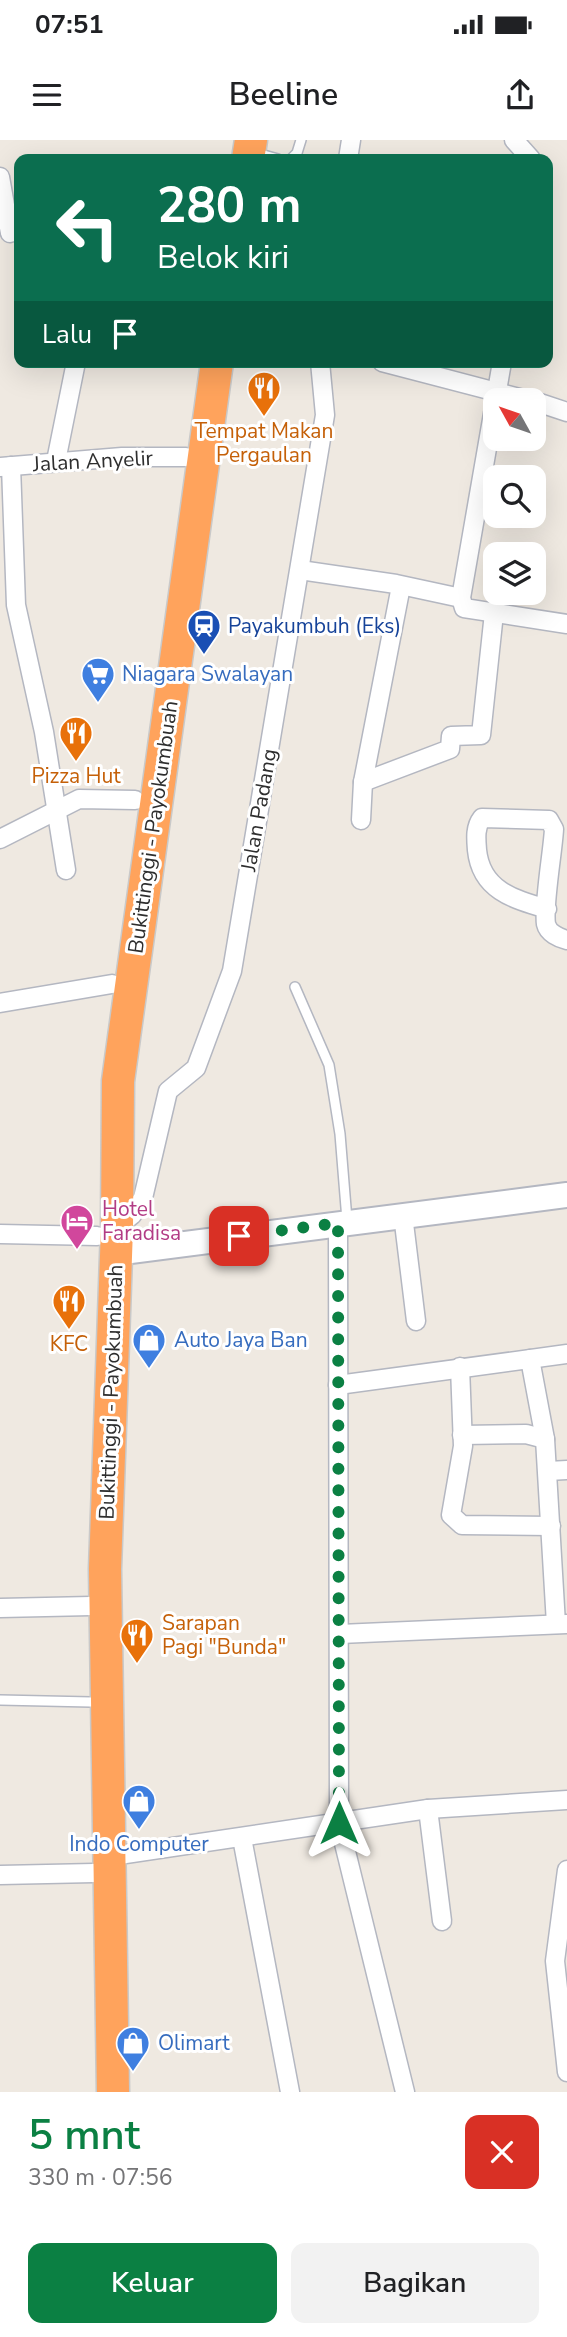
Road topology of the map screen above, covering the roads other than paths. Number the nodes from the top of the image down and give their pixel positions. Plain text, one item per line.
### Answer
1 (514, 140) edge
2 (527, 154) edge
3 (0, 177) edge
4 (10, 233) edge
5 (75, 368) edge
6 (198, 368) edge
7 (216, 368) edge
8 (321, 368) edge
9 (407, 368) edge
10 (501, 368) edge
11 (488, 388) edge
12 (496, 388) edge
13 (546, 405) edge
14 (567, 412) edge
15 (486, 452) edge
16 (186, 457) junction
17 (56, 461) junction
18 (5, 467) edge
19 (188, 512) junction
20 (300, 570) junction
21 (401, 586) junction
22 (461, 598) junction
23 (8, 607) edge
24 (494, 613) junction
25 (567, 624) edge
26 (363, 782) junction
27 (135, 800) junction
28 (57, 812) junction
29 (361, 820) dead end
30 (0, 839) edge
31 (66, 870) dead end
32 (547, 909) junction
33 (567, 940) edge
34 (112, 984) junction
35 (295, 987) dead end
36 (0, 1003) edge
37 (567, 1195) edge
38 (404, 1215) junction
39 (342, 1223) junction
40 (0, 1234) edge
41 (110, 1239) junction
42 (416, 1321) dead end
43 (567, 1354) edge
44 (530, 1359) junction
45 (460, 1367) junction
46 (338, 1385) junction
47 (462, 1435) junction
48 (545, 1439) junction
49 (567, 1470) edge
50 (548, 1471) junction
51 (551, 1526) junction
52 (91, 1606) junction
53 (0, 1608) edge
54 (561, 1624) edge
55 (340, 1634) junction
56 (0, 1700) edge
57 (97, 1714) junction
58 (567, 1800) edge
59 (428, 1809) junction
60 (339, 1823) junction
61 (242, 1838) junction
62 (103, 1864) junction
63 (567, 1870) edge
64 (0, 1875) edge
65 (442, 1921) dead end
66 (564, 1927) edge
67 (567, 2072) edge
68 (92, 2092) edge
69 (113, 2092) edge
70 (290, 2092) edge
71 (405, 2092) edge

1 - 2 street
3 - 4 street
5 - 17 street
6 - 16 highway, Bukittinggi - Payokumbuah
7 - 19 highway, Bukittinggi - Payokumbuah
8 - 20 street, Jalan Padang
9 - 11 street
10 - 12 street
13 - 14 street
15 - 22 street
16 - 17 street, Jalan Anyelir
16 - 19 highway, Bukittinggi - Payokumbuah
17 - 18 street, Jalan Anyelir
18 - 23 street
19 - 27 highway, Bukittinggi - Payokumbuah
19 - 41 highway, Bukittinggi - Payokumbuah
20 - 21 street
20 - 41 street, Jalan Padang
21 - 22 street
21 - 26 street
22 - 24 street
23 - 28 street
24 - 25 street
24 - 26 street
26 - 29 street
27 - 28 street
27 - 34 highway, Bukittinggi - Payokumbuah
28 - 30 street
28 - 31 street
32 - 32 street
32 - 33 street
34 - 36 street
34 - 41 highway, Bukittinggi - Payokumbuah
35 - 39 lane
37 - 38 street
38 - 39 street
38 - 42 street
39 - 41 street
39 - 46 street
40 - 41 street
41 - 52 highway, Bukittinggi - Payokumbuah
41 - 57 highway, Bukittinggi - Payokumbuah
43 - 44 street
44 - 45 street
44 - 48 street
45 - 46 street
45 - 47 street
46 - 55 street
47 - 48 street
47 - 51 street
48 - 50 street
49 - 50 street
50 - 51 street
51 - 54 street
52 - 53 street
52 - 57 highway, Bukittinggi - Payokumbuah
54 - 55 street
55 - 60 street
56 - 57 lane
57 - 62 highway, Bukittinggi - Payokumbuah
58 - 59 street
59 - 60 street
59 - 65 street
60 - 61 street
60 - 71 street
61 - 62 street
61 - 70 street
62 - 64 street
62 - 68 highway, Bukittinggi - Payokumbuah
62 - 69 highway, Bukittinggi - Payokumbuah
63 - 66 street
66 - 67 street

